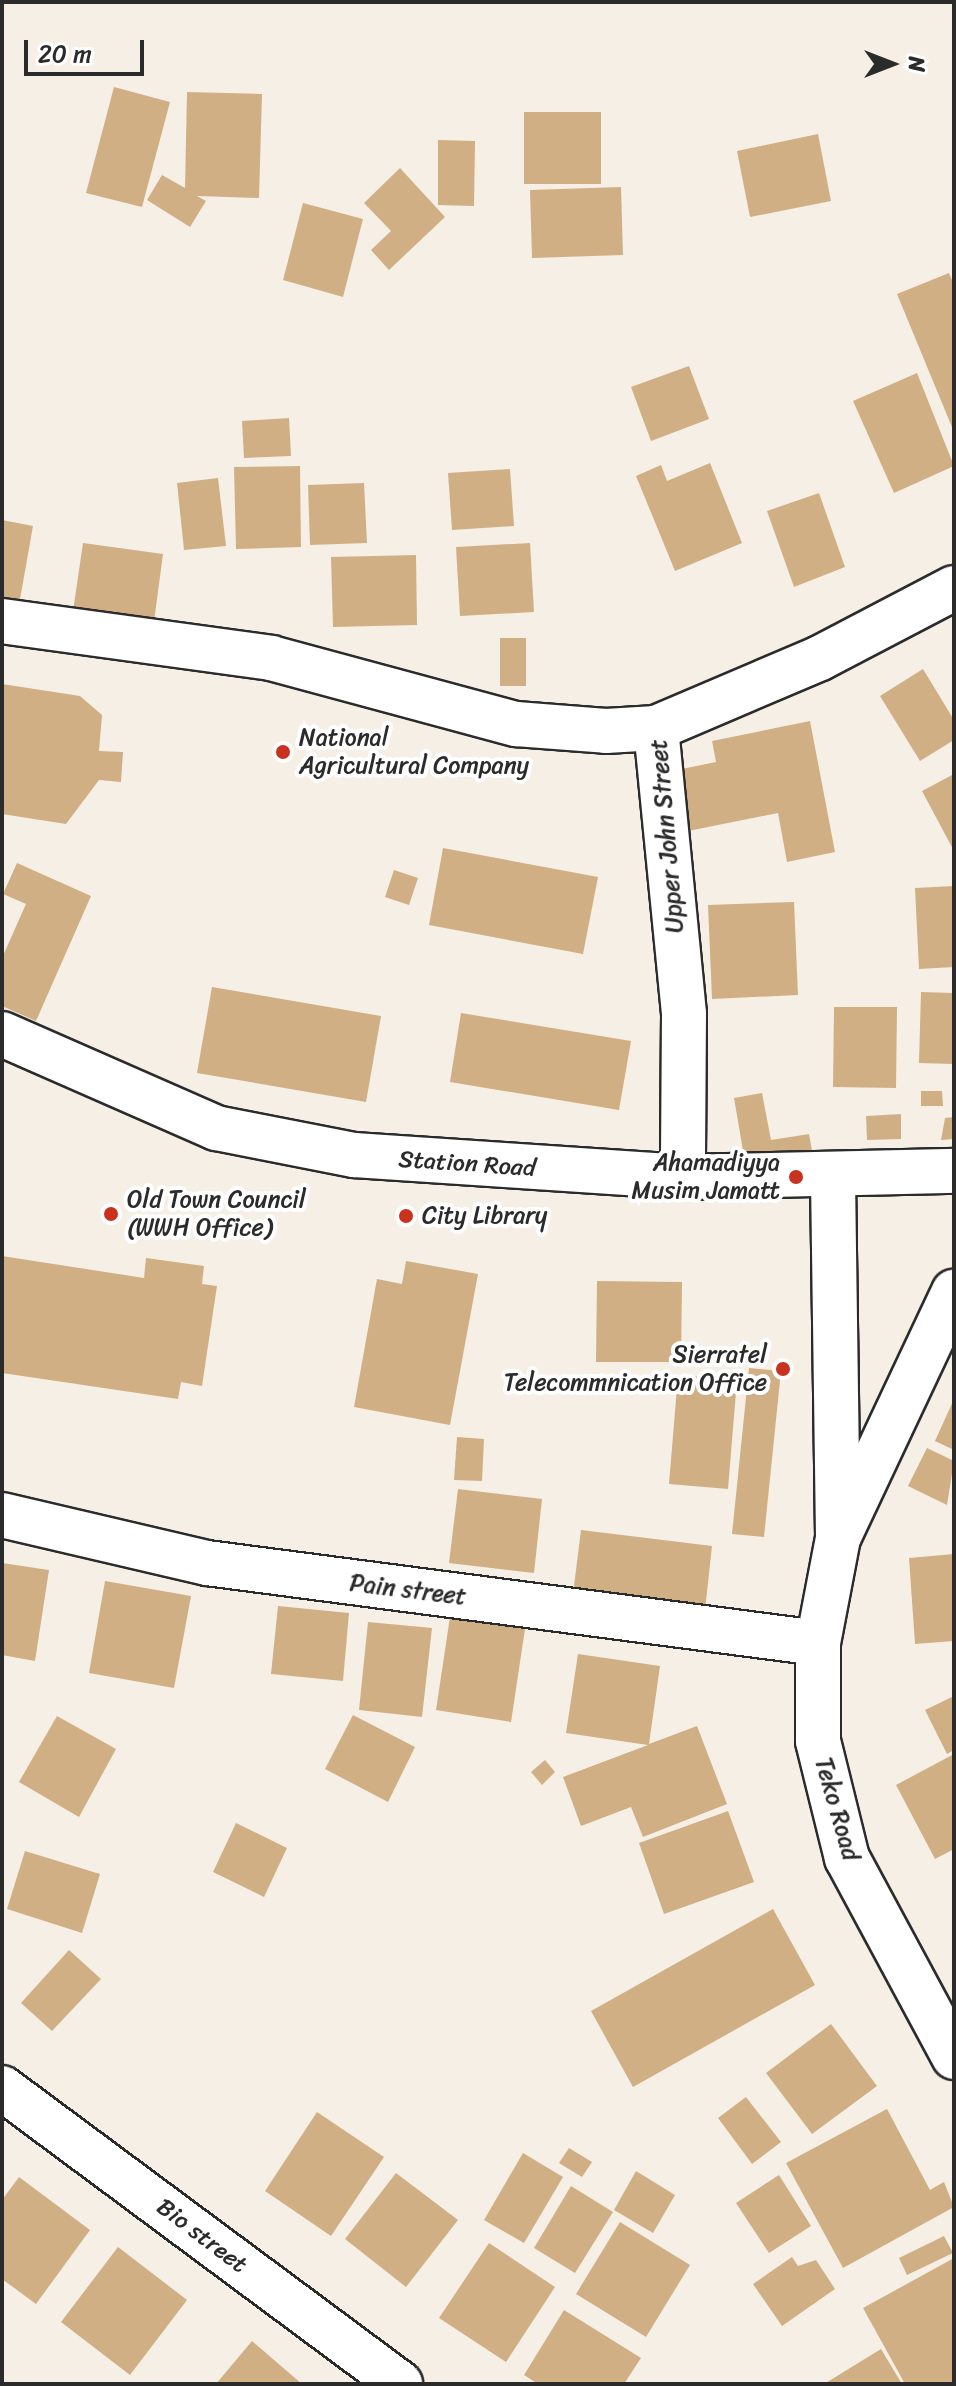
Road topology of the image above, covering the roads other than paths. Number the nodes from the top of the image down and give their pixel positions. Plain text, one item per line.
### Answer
1 (954, 588) edge
2 (2, 621) edge
3 (656, 728) junction
4 (2, 1034) edge
5 (954, 1171) edge
6 (683, 1177) junction
7 (833, 1178) junction
8 (954, 1292) edge
9 (2, 1515) edge
10 (838, 1538) junction
11 (818, 1643) junction
12 (954, 2057) edge
13 (2, 2088) edge
14 (400, 2384) edge

1 - 3 street, Upper John Street
2 - 3 street
3 - 6 street, Upper John Street
4 - 6 street, Station Road
5 - 7 street, Station Road
6 - 7 street, Station Road
7 - 10 street, Teko Road
8 - 10 street, Teko Road
9 - 11 street, Pain street
10 - 11 street, Teko Road
11 - 12 street, Teko Road
13 - 14 street, Bio street

